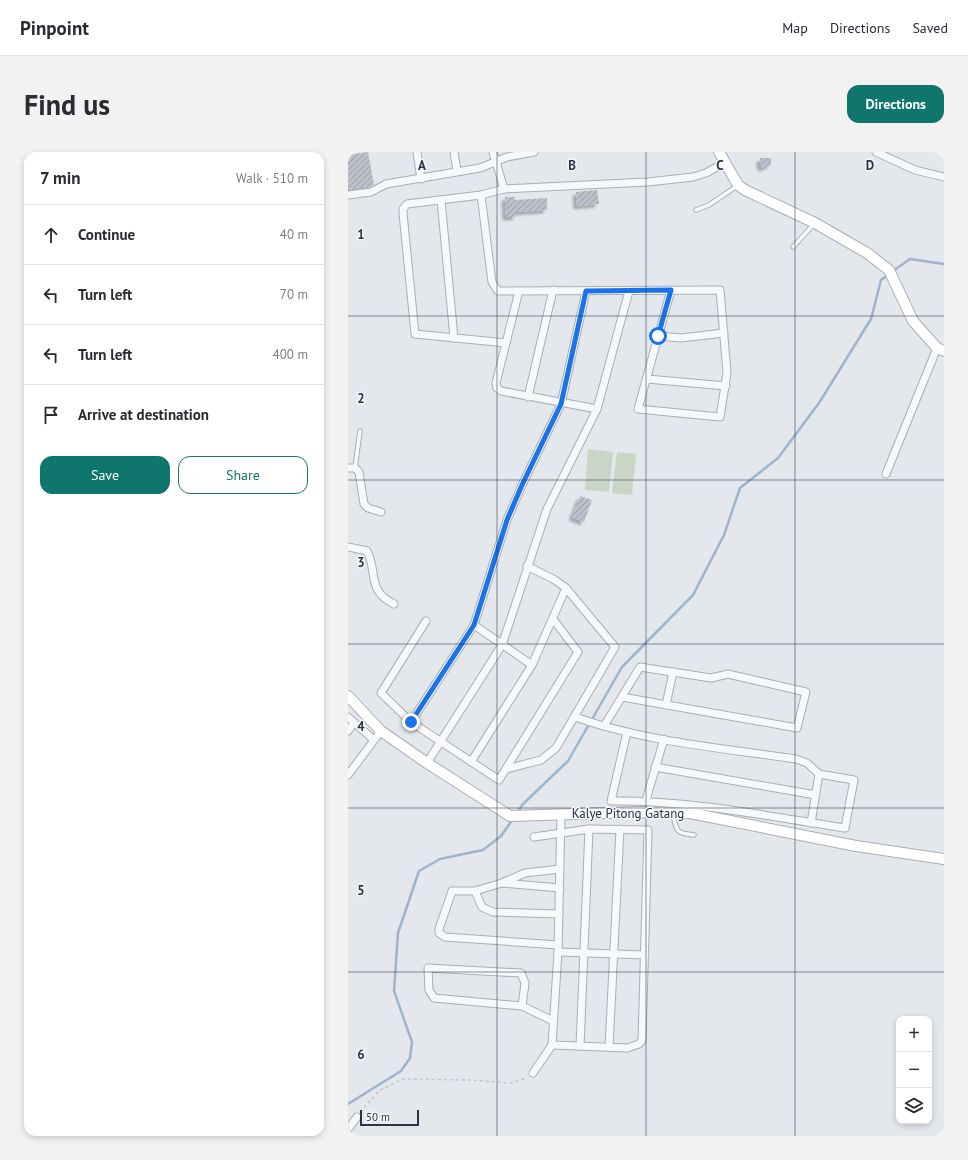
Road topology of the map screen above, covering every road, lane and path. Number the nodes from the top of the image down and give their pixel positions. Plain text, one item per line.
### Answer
1 (417, 152) edge
2 (454, 152) edge
3 (493, 152) edge
4 (534, 152) edge
5 (719, 152) edge
6 (876, 152) edge
7 (496, 160) junction
8 (726, 162) junction
9 (457, 171) junction
10 (944, 177) edge
11 (421, 179) junction
12 (738, 185) junction
13 (504, 189) junction
14 (348, 195) edge
15 (481, 195) junction
16 (441, 200) junction
17 (696, 210) dead end
18 (815, 223) junction
19 (793, 247) dead end
20 (553, 290) junction
21 (671, 290) junction
22 (519, 291) junction
23 (586, 291) junction
24 (629, 291) junction
25 (724, 333) junction
26 (658, 336) junction
27 (454, 338) junction
28 (506, 342) junction
29 (940, 350) edge
30 (647, 379) junction
31 (726, 386) junction
32 (528, 397) junction
33 (561, 404) junction
34 (597, 409) junction
35 (360, 431) dead end
36 (352, 468) edge
37 (886, 474) dead end
38 (381, 512) dead end
39 (348, 547) edge
40 (527, 566) junction
41 (566, 588) junction
42 (394, 604) dead end
43 (553, 619) junction
44 (426, 621) dead end
45 (474, 625) junction
46 (502, 645) junction
47 (532, 665) junction
48 (673, 672) junction
49 (348, 696) edge
50 (622, 697) junction
51 (666, 705) junction
52 (575, 717) junction
53 (351, 720) edge
54 (411, 722) junction
55 (604, 726) junction
56 (348, 730) edge
57 (381, 730) junction
58 (627, 732) junction
59 (664, 739) junction
60 (374, 740) junction
61 (440, 742) junction
62 (471, 762) junction
63 (427, 763) junction
64 (655, 767) junction
65 (506, 769) junction
66 (820, 774) junction
67 (348, 775) edge
68 (816, 795) junction
69 (646, 800) junction
70 (672, 812) junction
71 (562, 814) junction
72 (811, 823) junction
73 (589, 829) junction
74 (620, 829) junction
75 (561, 833) junction
76 (694, 835) dead end
77 (534, 838) dead end
78 (944, 859) edge
79 (560, 869) junction
80 (502, 883) junction
81 (560, 888) junction
82 (475, 891) junction
83 (559, 914) junction
84 (558, 948) junction
85 (584, 953) junction
86 (614, 954) junction
87 (645, 955) junction
88 (522, 1006) junction
89 (553, 1021) junction
90 (552, 1045) junction
91 (580, 1046) junction
92 (609, 1047) junction
93 (533, 1073) joint
94 (357, 1116) joint
95 (348, 1128) edge

1 - 11 street
2 - 9 street
3 - 7 street
4 - 7 street
5 - 8 street
6 - 10 street
7 - 9 street
7 - 13 street
8 - 12 street
8 - 13 street
9 - 11 street
11 - 14 street
12 - 17 lane
12 - 18 street
13 - 15 street
15 - 16 street
15 - 22 street
16 - 27 street
16 - 27 street
18 - 19 lane
18 - 29 street
20 - 22 street
20 - 23 street
20 - 32 street
21 - 24 street
21 - 25 street
21 - 26 street
22 - 28 street
23 - 24 street
23 - 33 street
24 - 34 street
25 - 26 street
25 - 31 street
26 - 30 street
27 - 28 street
28 - 32 street
29 - 37 street
30 - 31 street
30 - 31 street
32 - 33 street
33 - 34 street
33 - 45 street
34 - 40 street
35 - 36 lane
36 - 38 street
39 - 42 street
40 - 41 street
40 - 46 street
41 - 43 street
41 - 52 street
43 - 47 street
43 - 65 street
44 - 54 street
45 - 46 street
45 - 54 street
46 - 47 street
46 - 61 street
47 - 62 street
48 - 50 street
48 - 51 street
48 - 51 street
49 - 57 street, Kalye Pitong Gatang
50 - 51 street
50 - 55 street
52 - 55 street
52 - 65 street
53 - 56 street
53 - 60 street
54 - 61 street
55 - 58 street
57 - 60 street
57 - 63 street, Kalye Pitong Gatang
58 - 59 street
58 - 69 street
59 - 64 street
59 - 66 street
60 - 67 street
61 - 62 street
61 - 63 street
62 - 65 street
63 - 71 street, Kalye Pitong Gatang
64 - 68 street
64 - 69 street
66 - 68 street
66 - 72 street
68 - 72 street
69 - 72 street
70 - 71 street, Kalye Pitong Gatang
70 - 76 lane
70 - 78 street, Kalye Pitong Gatang
71 - 75 street
73 - 74 street
73 - 75 street
73 - 85 street
74 - 86 street
74 - 87 street
75 - 77 street
75 - 79 street
79 - 80 street
79 - 81 street
80 - 81 street
80 - 82 street
81 - 83 street
82 - 83 street
82 - 84 street
83 - 84 street
84 - 85 street
84 - 89 street
85 - 86 street
85 - 91 street
86 - 87 street
86 - 92 street
87 - 92 street
88 - 88 street
88 - 89 street
89 - 90 street
90 - 91 street
90 - 93 street
91 - 92 street
93 - 94 path
94 - 95 street

